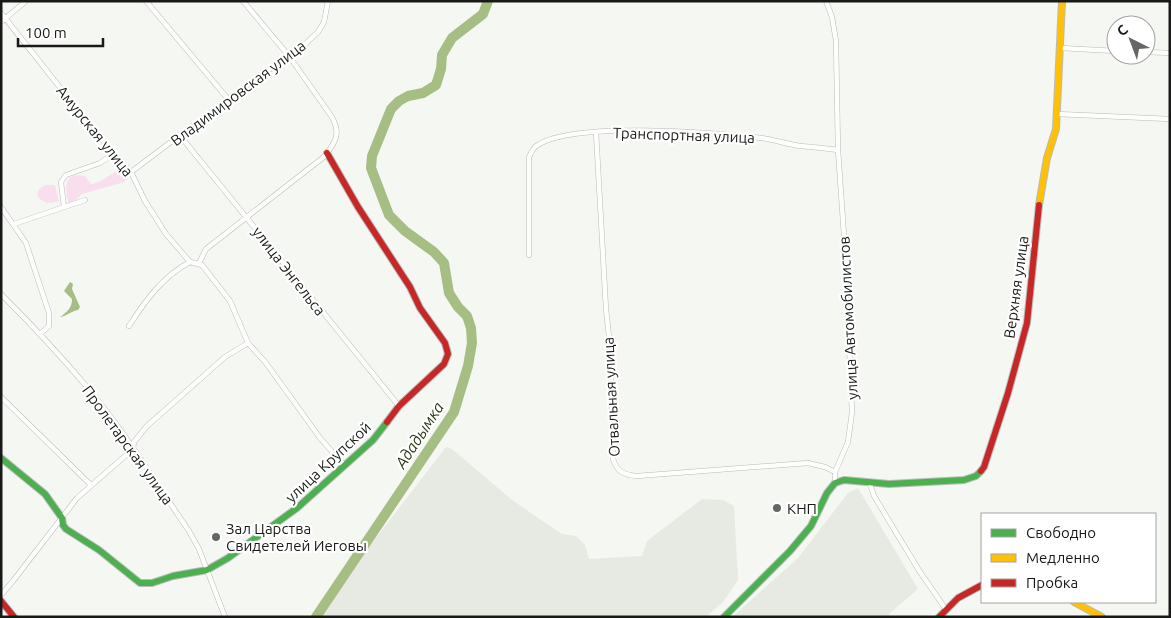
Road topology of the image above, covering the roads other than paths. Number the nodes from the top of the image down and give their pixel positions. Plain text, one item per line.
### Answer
1 (26, 1) edge
2 (146, 1) edge
3 (244, 1) edge
4 (328, 1) edge
5 (826, 1) edge
6 (1062, 1) edge
7 (1, 12) edge
8 (6, 18) junction
9 (1, 22) edge
10 (1061, 48) junction
11 (1106, 50) edge
12 (1156, 52) edge
13 (1170, 53) edge
14 (289, 56) junction
15 (228, 99) junction
16 (1057, 114) junction
17 (1170, 119) edge
18 (596, 132) junction
19 (182, 134) junction
20 (838, 150) junction
21 (326, 153) junction
22 (114, 154) junction
23 (131, 172) junction
24 (85, 200) dead end
25 (1, 207) edge
26 (64, 207) junction
27 (247, 217) junction
28 (14, 224) junction
29 (529, 255) dead end
30 (190, 262) junction
31 (199, 263) junction
32 (1, 294) edge
33 (129, 326) dead end
34 (40, 334) junction
35 (248, 343) junction
36 (1, 397) edge
37 (398, 406) junction
38 (133, 449) junction
39 (1, 458) edge
40 (344, 465) junction
41 (835, 472) junction
42 (835, 483) junction
43 (870, 484) junction
44 (91, 485) junction
45 (62, 518) junction
46 (207, 570) junction
47 (981, 586) edge
48 (1, 595) edge
49 (1, 601) edge
50 (1076, 603) edge
51 (945, 608) junction
52 (14, 617) edge
53 (225, 617) edge
54 (724, 617) edge
55 (939, 617) edge
56 (1102, 617) edge

1 - 8 street
2 - 15 street
3 - 14 street
4 - 14 street, Владимировская улица
5 - 20 street, улица Автомобилистов
6 - 10 street, Верхняя улица
7 - 8 street, Амурская улица
8 - 9 street
8 - 22 street, Амурская улица
10 - 11 street
10 - 16 street, Верхняя улица
12 - 13 street
14 - 15 street, Владимировская улица
14 - 21 street
15 - 19 street, Владимировская улица
16 - 17 street
16 - 43 street, Верхняя улица
18 - 20 street, Транспортная улица
18 - 29 street, Транспортная улица
18 - 41 street, Отвальная улица
19 - 23 street, Владимировская улица
19 - 27 street, улица Энгельса
20 - 41 street, улица Автомобилистов
21 - 27 street
21 - 37 street, улица Крупской
22 - 23 street, Амурская улица
22 - 26 street
23 - 30 street, Амурская улица
24 - 26 street
25 - 28 street
26 - 28 street
27 - 31 street
27 - 37 street, улица Энгельса
28 - 34 street
30 - 31 street
30 - 33 street
31 - 35 street
32 - 34 street, Пролетарская улица
34 - 38 street, Пролетарская улица
35 - 38 street
35 - 40 street
36 - 44 street
37 - 40 street, улица Крупской
38 - 44 street
38 - 46 street, Пролетарская улица
39 - 45 street, улица Крупской
40 - 46 street, улица Крупской
41 - 42 street, улица Автомобилистов
42 - 43 street, Верхняя улица
42 - 54 street
43 - 51 street
44 - 45 street
45 - 46 street, улица Крупской
45 - 48 street
46 - 53 street, Пролетарская улица
47 - 51 street
49 - 52 street
50 - 56 street
51 - 55 street

